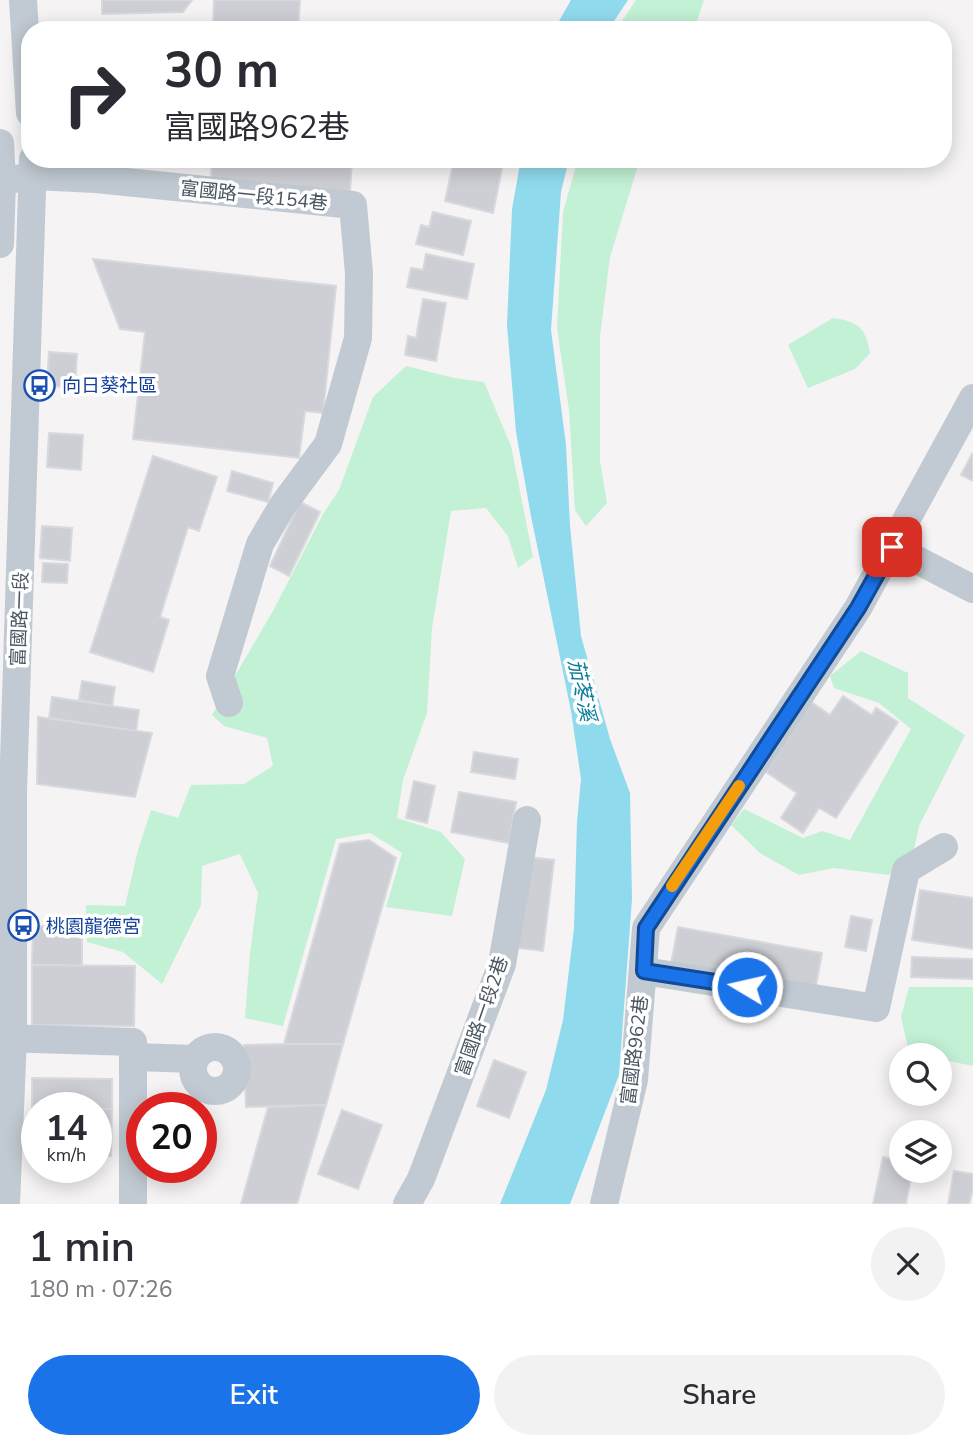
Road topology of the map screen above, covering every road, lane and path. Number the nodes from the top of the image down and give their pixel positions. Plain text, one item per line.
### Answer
1 (23, 0) edge
2 (24, 21) edge
3 (0, 142) edge
4 (33, 168) edge
5 (2, 181) junction
6 (0, 244) edge
7 (973, 398) edge
8 (892, 547) junction
9 (973, 589) edge
10 (229, 703) dead end
11 (7, 792) edge
12 (527, 820) dead end
13 (944, 847) dead end
14 (644, 971) junction
15 (6, 1038) edge
16 (134, 1057) junction
17 (195, 1059) dead end
18 (6, 1204) edge
19 (133, 1204) edge
20 (407, 1204) edge
21 (604, 1204) edge

1 - 2 street
3 - 5 street
4 - 5 street, 富國路一段154巷
4 - 10 street, 富國路一段154巷
4 - 11 street, 富國路一段
5 - 6 street
7 - 8 street, 富國路962巷
8 - 9 street
8 - 14 street, 富國路962巷
11 - 15 street, 富國路一段
12 - 20 street, 富國路一段2巷
13 - 14 street
14 - 21 street, 富國路962巷
15 - 16 street
15 - 18 street, 富國路一段
16 - 17 street
16 - 19 street

